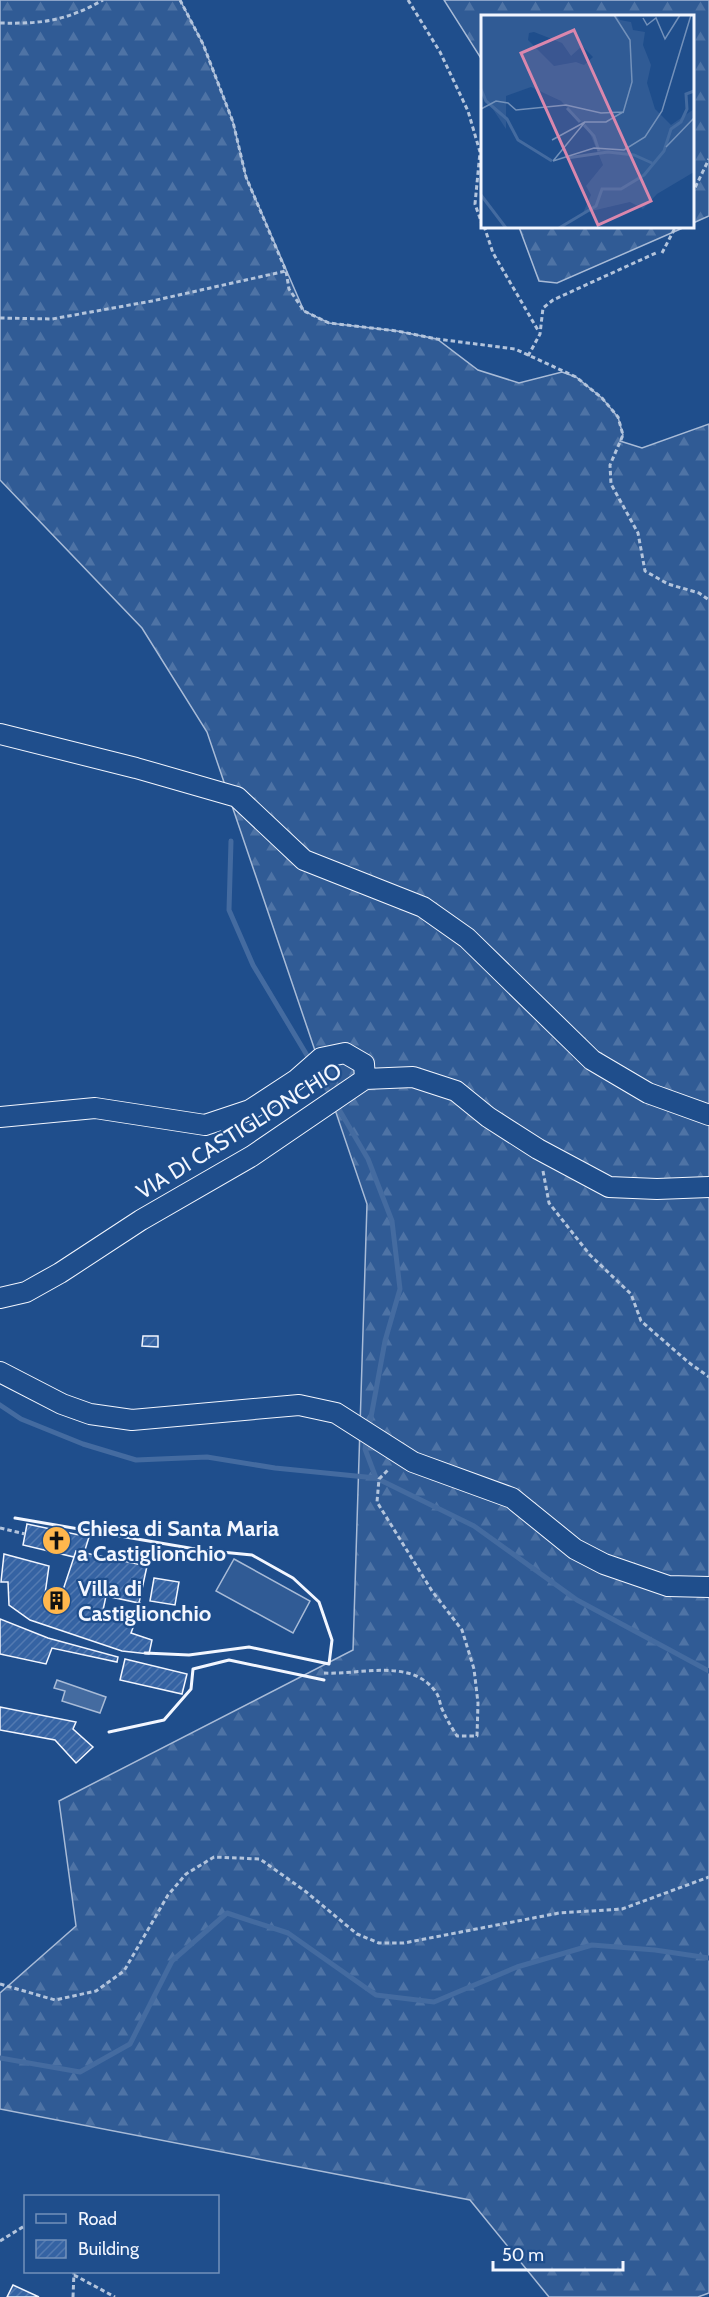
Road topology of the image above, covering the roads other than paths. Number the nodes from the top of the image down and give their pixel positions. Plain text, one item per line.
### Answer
1 (0, 734) edge
2 (365, 1079) junction
3 (709, 1115) edge
4 (0, 1117) edge
5 (709, 1187) edge
6 (0, 1298) edge
7 (0, 1372) edge
8 (709, 1587) edge

1 - 3 street
2 - 4 street
2 - 5 street, VIA DI CASTIGLIONCHIO
2 - 6 street, VIA DI CASTIGLIONCHIO
7 - 8 street

